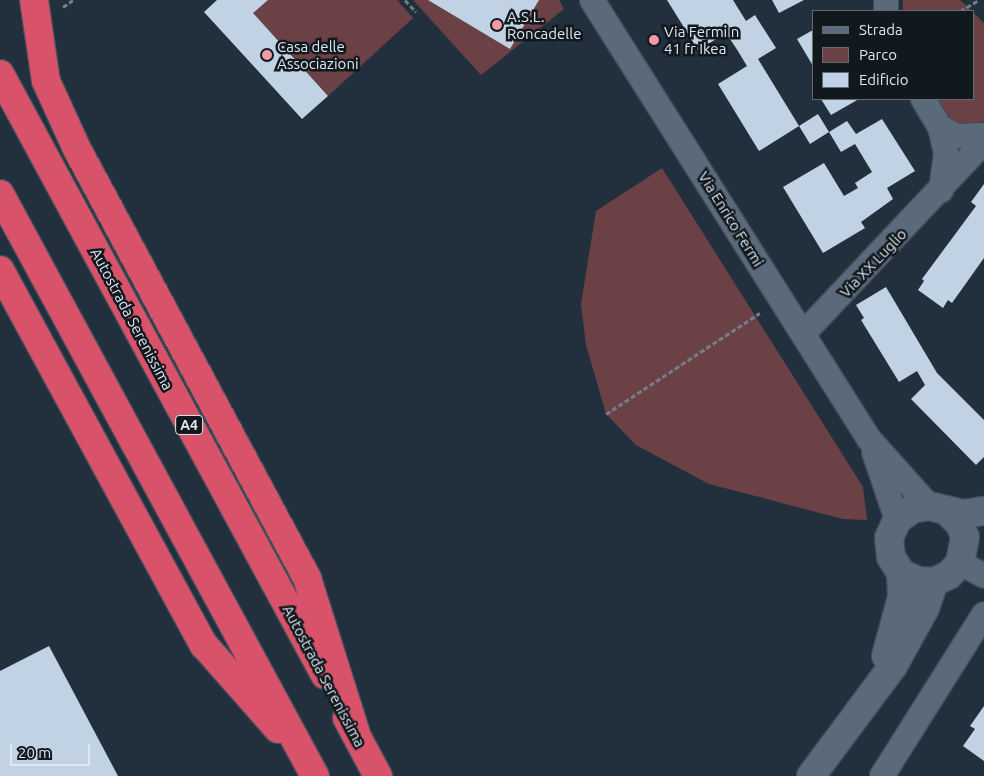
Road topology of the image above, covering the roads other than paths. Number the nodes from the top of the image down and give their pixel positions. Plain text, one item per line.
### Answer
1 (34, 0) edge
2 (592, 0) edge
3 (0, 74) edge
4 (924, 100) edge
5 (940, 127) junction
6 (984, 135) edge
7 (984, 142) edge
8 (941, 191) junction
9 (0, 194) edge
10 (0, 270) edge
11 (804, 333) junction
12 (869, 439) junction
13 (938, 509) junction
14 (984, 511) edge
15 (984, 517) edge
16 (896, 520) junction
17 (965, 537) junction
18 (960, 563) junction
19 (901, 573) junction
20 (984, 576) edge
21 (934, 582) junction
22 (984, 614) edge
23 (869, 697) junction
24 (356, 733) junction
25 (312, 770) edge
26 (378, 776) edge
27 (811, 776) edge
28 (882, 776) edge

1 - 24 highway
2 - 11 street, Via Enrico Fermi
3 - 24 highway, Autostrada Serenissima / A4
4 - 5 street
5 - 6 street
5 - 8 street
7 - 8 street, Via XX Luglio
8 - 11 street, Via XX Luglio
9 - 25 highway
10 - 25 highway
11 - 12 street, Via Enrico Fermi
12 - 13 street, Via Enrico Fermi
12 - 16 street, Via Enrico Fermi
13 - 14 street
13 - 16 street
13 - 17 street
15 - 17 street
16 - 19 street
17 - 18 street
18 - 20 street
18 - 21 street
19 - 21 street
19 - 23 street
21 - 23 street
22 - 28 street
23 - 27 street
24 - 26 highway, Autostrada Serenissima / A4

